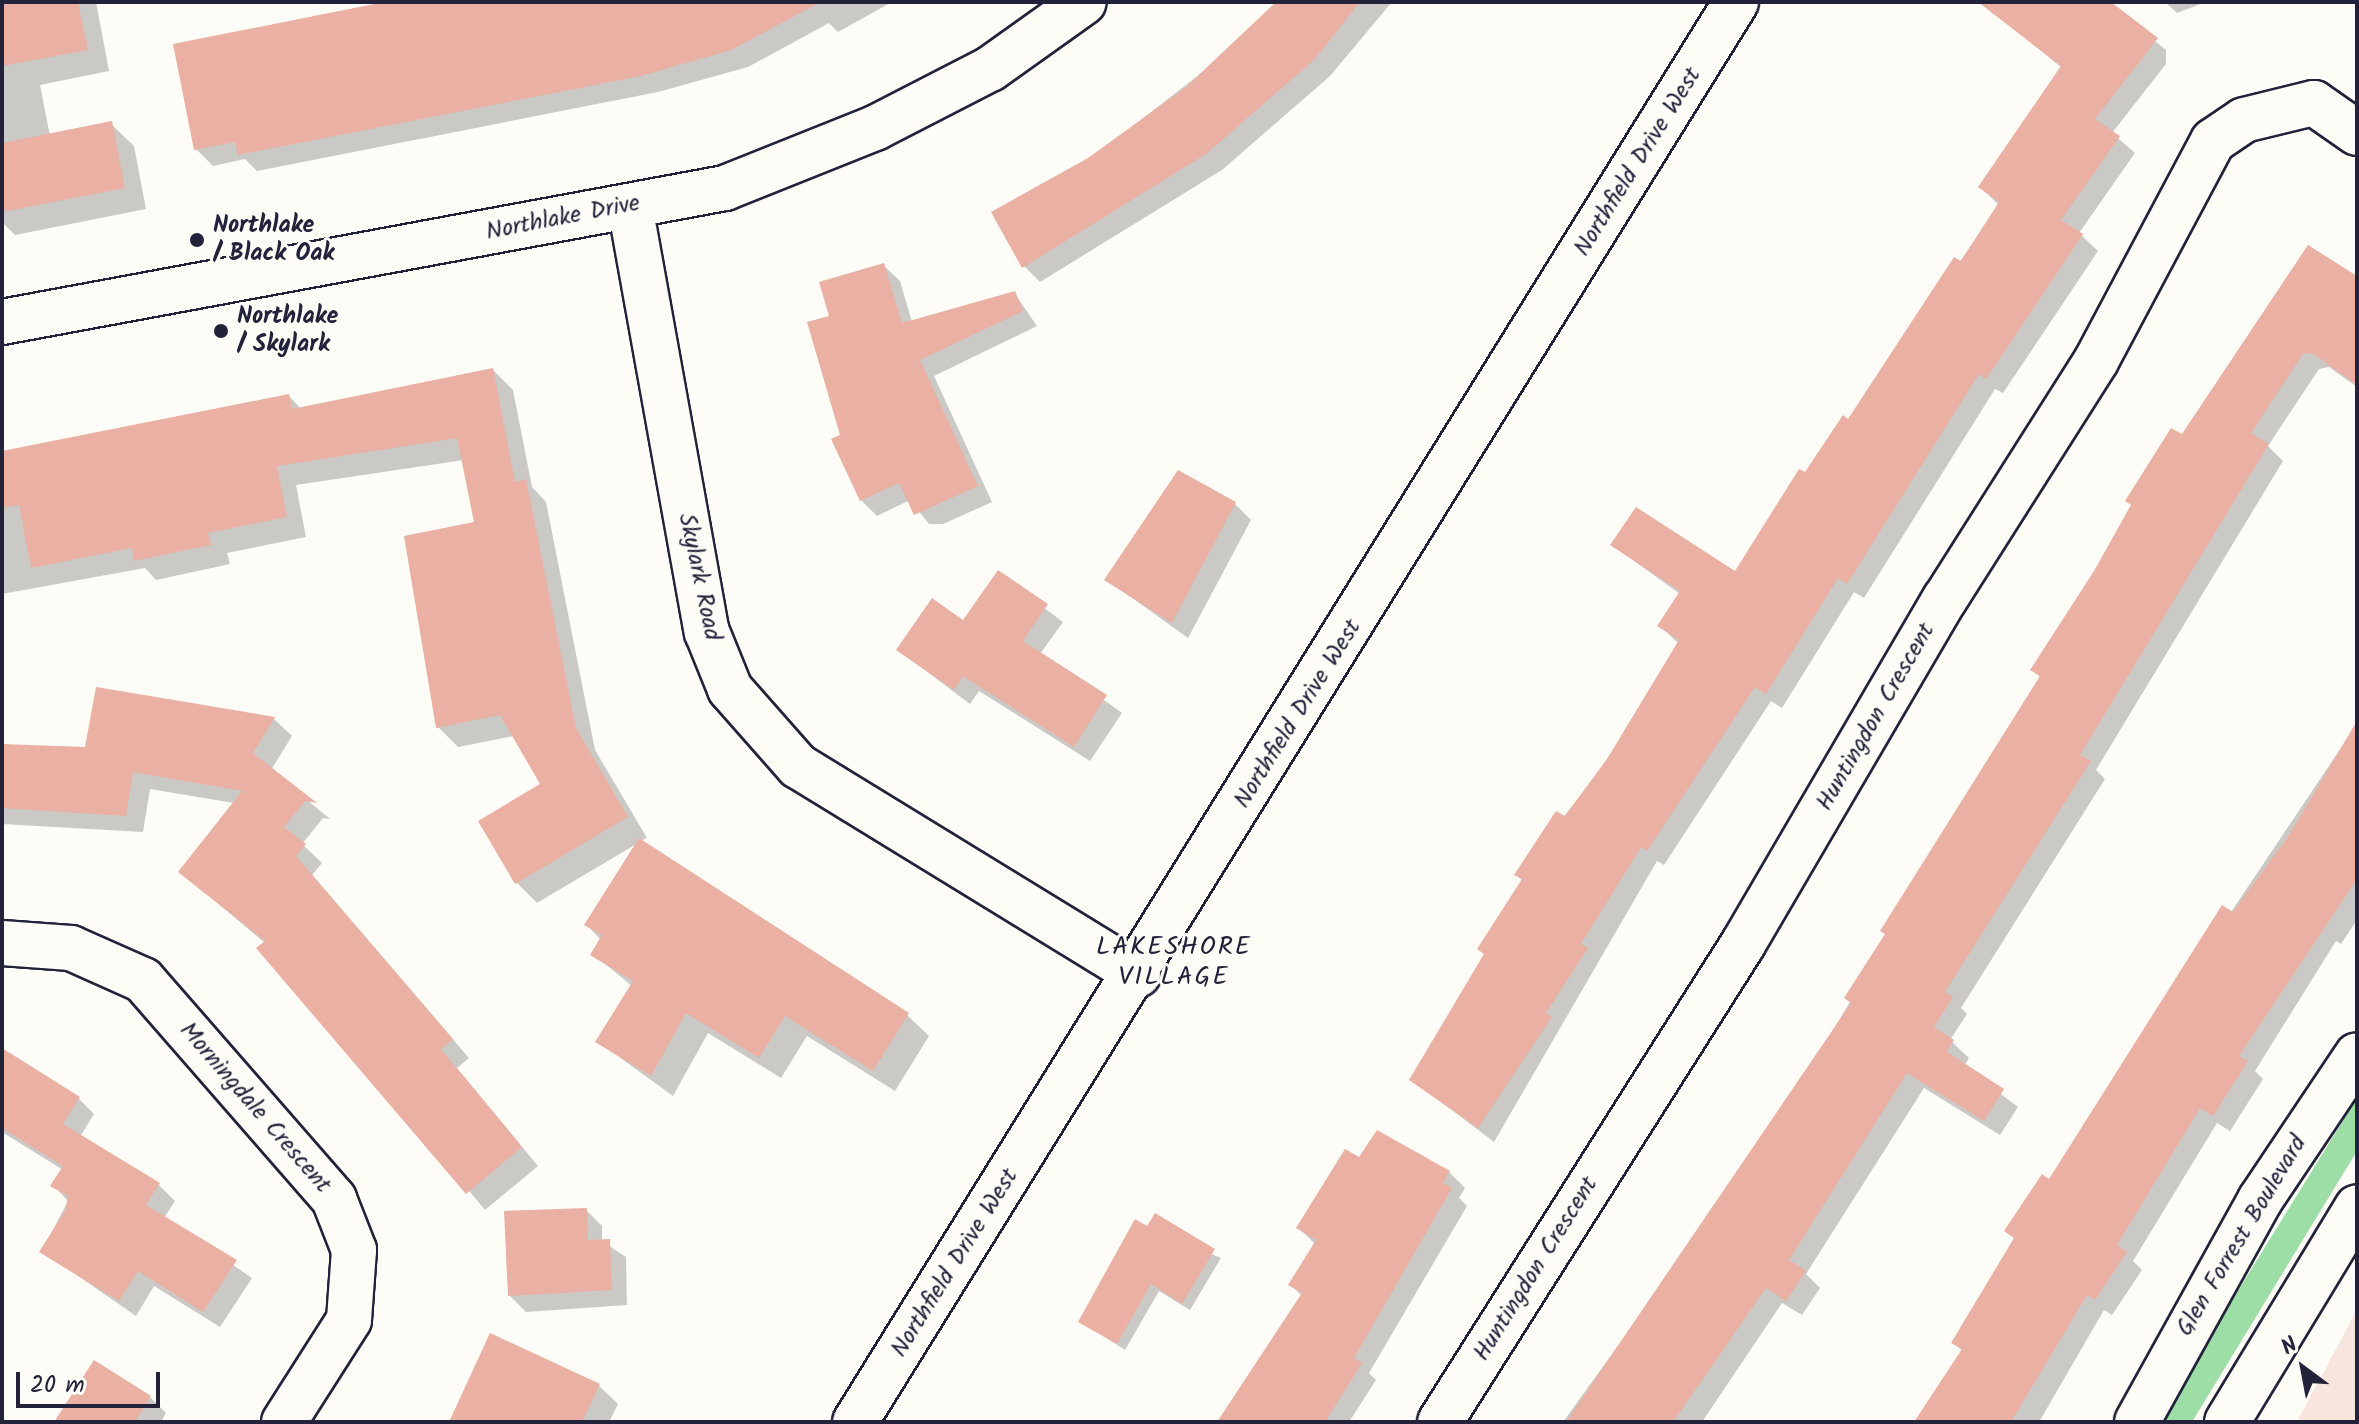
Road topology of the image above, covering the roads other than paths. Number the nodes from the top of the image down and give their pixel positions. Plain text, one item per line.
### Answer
1 (1084, 2) edge
2 (1736, 2) edge
3 (2357, 133) edge
4 (630, 206) junction
5 (2, 322) edge
6 (2, 943) edge
7 (1138, 974) junction
8 (2357, 1055) edge
9 (2357, 1207) edge
10 (284, 1422) edge
11 (855, 1422) edge
12 (1440, 1422) edge
13 (2137, 1422) edge
14 (2227, 1422) edge

1 - 4 street, Northlake Drive
2 - 7 street, Northfield Drive West
3 - 12 street, Huntingdon Crescent
4 - 5 street, Northlake Drive
4 - 7 street, Skylark Road
6 - 10 street, Morningdale Crescent
7 - 11 street, Northfield Drive West
8 - 13 street, Glen Forrest Boulevard
9 - 14 street

